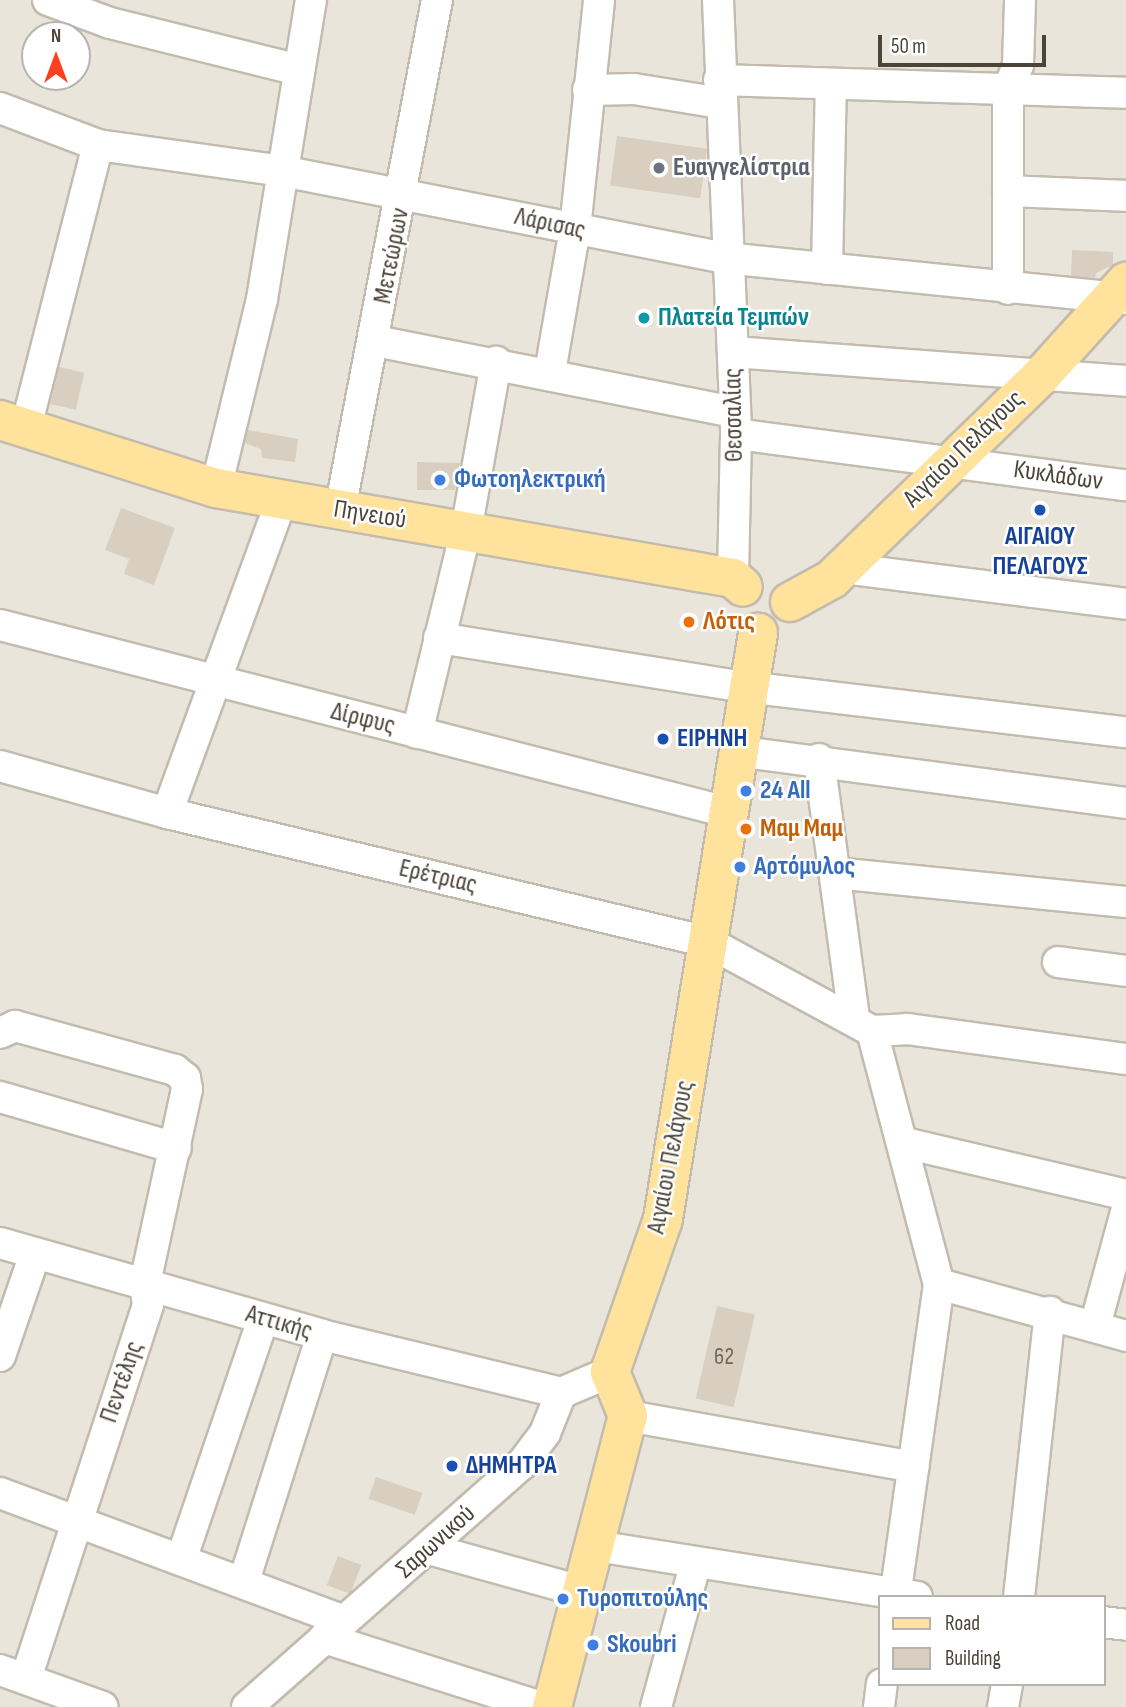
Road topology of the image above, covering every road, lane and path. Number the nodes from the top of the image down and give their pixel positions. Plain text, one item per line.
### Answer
1 (48, 0) edge
2 (311, 0) edge
3 (437, 0) edge
4 (599, 0) edge
5 (718, 0) edge
6 (1020, 0) edge
7 (299, 70) junction
8 (831, 84) junction
9 (588, 90) junction
10 (1008, 90) junction
11 (719, 91) junction
12 (1126, 93) edge
13 (1, 111) edge
14 (97, 145) junction
15 (282, 171) junction
16 (1008, 191) junction
17 (404, 193) junction
18 (1126, 196) edge
19 (575, 229) junction
20 (724, 258) junction
21 (827, 269) junction
22 (1008, 289) junction
23 (1120, 293) edge
24 (375, 341) junction
25 (733, 352) junction
26 (496, 362) junction
27 (550, 372) junction
28 (1041, 376) junction
29 (1126, 381) edge
30 (735, 423) junction
31 (12, 425) edge
32 (949, 460) junction
33 (1126, 485) edge
34 (216, 488) junction
35 (281, 501) junction
36 (340, 510) junction
37 (467, 531) junction
38 (843, 568) junction
39 (738, 582) junction
40 (790, 602) junction
41 (1126, 604) edge
42 (0, 625) edge
43 (758, 633) junction
44 (439, 638) junction
45 (215, 681) junction
46 (746, 687) junction
47 (1126, 732) edge
48 (416, 733) junction
49 (736, 751) junction
50 (819, 760) junction
51 (0, 766) edge
52 (1126, 803) edge
53 (727, 812) junction
54 (167, 813) junction
55 (835, 873) junction
56 (1126, 902) edge
57 (708, 942) junction
58 (1058, 962) dead end
59 (1126, 971) edge
60 (863, 1024) junction
61 (2, 1030) edge
62 (1126, 1059) edge
63 (0, 1097) edge
64 (905, 1143) junction
65 (176, 1148) junction
66 (1126, 1195) edge
67 (1126, 1212) edge
68 (0, 1243) edge
69 (35, 1254) junction
70 (145, 1284) junction
71 (940, 1284) junction
72 (1050, 1312) junction
73 (263, 1319) junction
74 (1095, 1326) junction
75 (322, 1335) junction
76 (1126, 1336) edge
77 (0, 1356) edge
78 (610, 1372) junction
79 (561, 1393) junction
80 (628, 1416) junction
81 (914, 1467) junction
82 (0, 1493) edge
83 (75, 1519) junction
84 (596, 1546) junction
85 (429, 1549) junction
86 (181, 1560) junction
87 (695, 1566) junction
88 (244, 1581) junction
89 (584, 1592) junction
90 (895, 1595) edge
91 (902, 1595) edge
92 (1019, 1595) edge
93 (1105, 1622) edge
94 (1126, 1625) edge
95 (334, 1630) junction
96 (13, 1674) edge
97 (882, 1686) edge
98 (1006, 1686) edge
99 (103, 1707) edge
100 (247, 1707) edge
101 (541, 1707) edge
102 (552, 1707) edge
103 (656, 1707) edge
104 (879, 1707) edge
105 (1003, 1707) edge

1 - 7 street
2 - 7 street
3 - 17 street, Μετεώρων
4 - 9 street
5 - 11 street, Θεσσαλίας
6 - 10 street
7 - 15 street
8 - 10 street
8 - 11 street
8 - 21 street
9 - 11 street
9 - 19 street
10 - 12 street
10 - 16 street
11 - 20 street, Θεσσαλίας
13 - 14 street, Λάρισας
14 - 15 street, Λάρισας
14 - 31 street
15 - 17 street, Λάρισας
15 - 34 street
16 - 18 street
16 - 22 street
17 - 19 street, Λάρισας
17 - 24 street, Μετεώρων
19 - 20 street, Λάρισας
19 - 27 street
20 - 21 street, Λάρισας
20 - 25 street, Θεσσαλίας
21 - 22 street, Λάρισας
22 - 23 street, Λάρισας
23 - 28 main road, Αιγαίου Πελάγους
24 - 26 street, Κυκλάδων
24 - 36 street, Μετεώρων
25 - 28 street
25 - 30 street, Θεσσαλίας
26 - 27 street, Κυκλάδων
26 - 37 street
27 - 30 street, Κυκλάδων
28 - 29 street
28 - 32 main road, Αιγαίου Πελάγους
30 - 32 street, Κυκλάδων
30 - 39 street, Θεσσαλίας
31 - 34 main road, Πηνειού
32 - 33 street, Κυκλάδων
32 - 38 main road, Αιγαίου Πελάγους
34 - 35 main road, Πηνειού
35 - 36 main road, Πηνειού
35 - 45 street
36 - 37 main road, Πηνειού
37 - 39 main road, Πηνειού
37 - 44 street
38 - 40 main road, Αιγαίου Πελάγους
38 - 41 street
39 - 40 main road, Πηνειού
39 - 43 main road
40 - 43 main road
42 - 45 street, Δίρφυς
43 - 46 main road, Αιγαίου Πελάγους
44 - 46 street
44 - 48 street
45 - 48 street, Δίρφυς
45 - 54 street
46 - 47 street
46 - 49 main road, Αιγαίου Πελάγους
48 - 53 street, Δίρφυς
49 - 50 street
49 - 53 main road, Αιγαίου Πελάγους
50 - 52 street
50 - 55 street
51 - 54 street, Ερέτριας
53 - 57 main road, Αιγαίου Πελάγους
54 - 57 street, Ερέτριας
55 - 56 street
55 - 60 street
57 - 60 street, Ερέτριας
57 - 78 main road, Αιγαίου Πελάγους
58 - 59 street
60 - 62 street
60 - 64 street
61 - 65 street, Πεντέλης
63 - 65 street
64 - 66 street
64 - 71 street
65 - 70 street, Πεντέλης
67 - 74 street
68 - 69 street, Αττικής
69 - 70 street, Αττικής
69 - 77 street
70 - 73 street, Αττικής
70 - 83 street, Πεντέλης
71 - 72 street
71 - 81 street
72 - 74 street
72 - 92 street
73 - 75 street, Αττικής
73 - 86 street
74 - 76 street
75 - 79 street, Αττικής
75 - 88 street
78 - 79 street
78 - 80 main road
79 - 85 street, Σαρωνικού
80 - 81 street
80 - 84 main road
81 - 91 street
82 - 83 street
83 - 86 street
83 - 96 street, Πεντέλης
84 - 87 street
84 - 89 main road
85 - 89 street
85 - 95 street, Σαρωνικού
86 - 88 street
87 - 90 street
87 - 103 street
88 - 95 street
89 - 102 main road
93 - 94 street
95 - 100 street, Σαρωνικού
95 - 101 street
96 - 99 street
97 - 104 street
98 - 105 street

